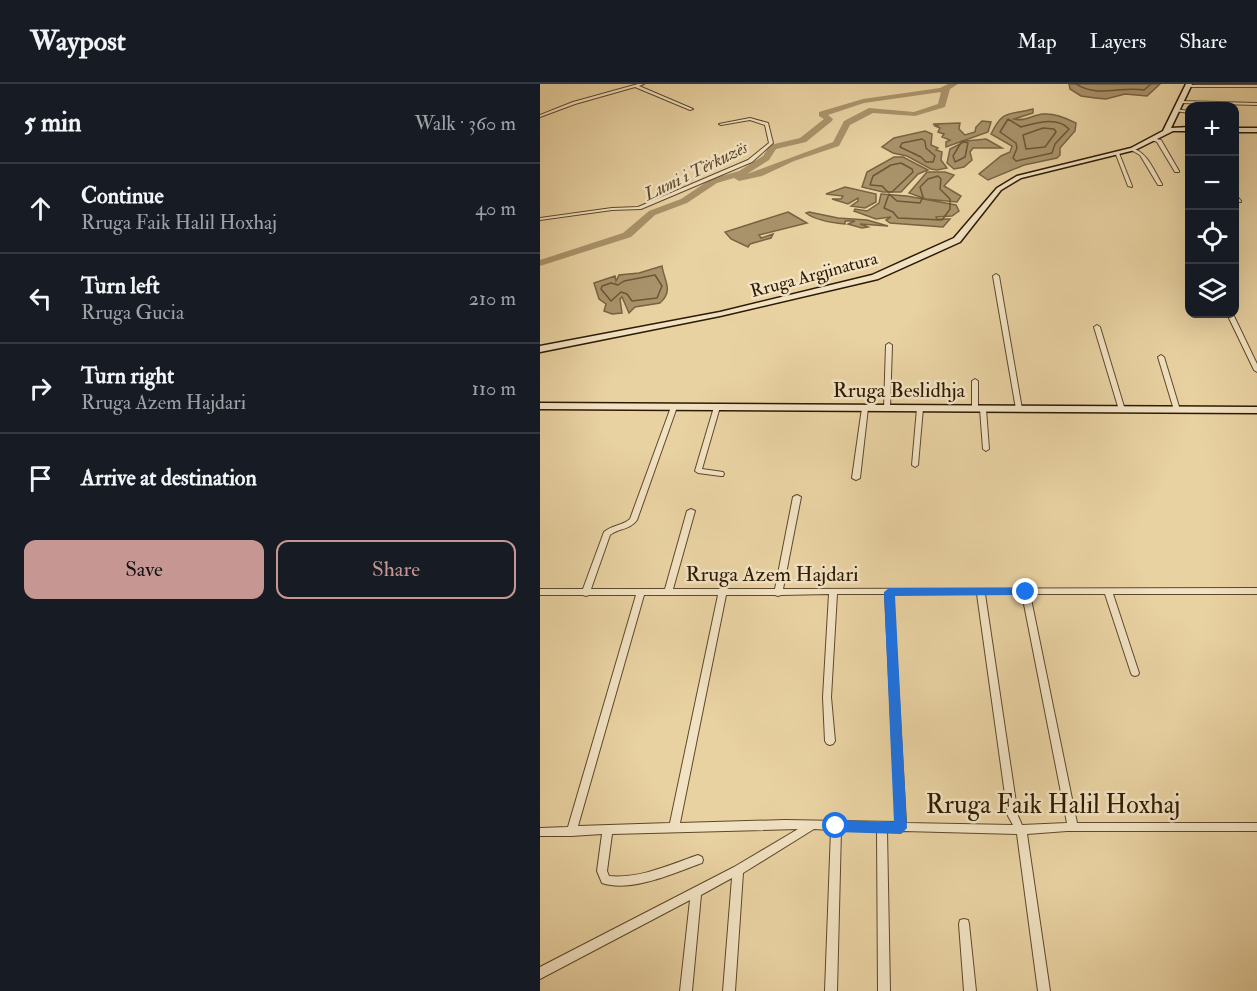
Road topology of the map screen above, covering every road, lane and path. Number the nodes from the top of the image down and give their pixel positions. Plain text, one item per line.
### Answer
1 (639, 85) edge
2 (1189, 85) edge
3 (1257, 86) edge
4 (1180, 102) junction
5 (1257, 104) edge
6 (691, 109) dead end
7 (1175, 110) junction
8 (1185, 111) edge
9 (540, 116) edge
10 (1173, 118) junction
11 (721, 124) dead end
12 (1183, 127) edge
13 (1167, 128) junction
14 (1239, 130) edge
15 (1257, 130) edge
16 (1154, 139) junction
17 (1133, 149) junction
18 (1117, 153) junction
19 (1177, 171) dead end
20 (1160, 184) dead end
21 (1130, 186) dead end
22 (540, 219) edge
23 (996, 276) dead end
24 (1232, 318) edge
25 (1097, 327) dead end
26 (889, 345) dead end
27 (540, 349) edge
28 (1161, 357) dead end
29 (1257, 370) edge
30 (975, 381) dead end
31 (540, 406) edge
32 (674, 407) junction
33 (717, 407) junction
34 (865, 408) junction
35 (887, 408) junction
36 (920, 408) junction
37 (979, 409) junction
38 (1019, 409) junction
39 (1122, 410) junction
40 (1177, 410) junction
41 (1257, 410) edge
42 (986, 449) dead end
43 (915, 465) dead end
44 (721, 474) dead end
45 (856, 478) dead end
46 (797, 497) dead end
47 (691, 511) dead end
48 (1108, 591) junction
49 (1257, 591) edge
50 (540, 592) edge
51 (586, 592) junction
52 (641, 592) junction
53 (668, 592) junction
54 (722, 592) junction
55 (889, 592) junction
56 (981, 592) junction
57 (1026, 592) junction
58 (778, 593) junction
59 (833, 593) junction
60 (1134, 674) dead end
61 (830, 741) dead end
62 (813, 825) junction
63 (674, 826) junction
64 (836, 826) junction
65 (1073, 827) junction
66 (1257, 827) edge
67 (882, 828) junction
68 (901, 828) junction
69 (1020, 830) junction
70 (607, 831) junction
71 (540, 832) edge
72 (571, 832) junction
73 (699, 860) dead end
74 (738, 870) junction
75 (696, 892) junction
76 (964, 924) dead end
77 (540, 973) edge
78 (686, 991) edge
79 (729, 991) edge
80 (831, 991) edge
81 (884, 991) edge
82 (970, 991) edge
83 (1044, 991) edge

1 - 6 street
1 - 9 street
2 - 3 street
2 - 4 street
4 - 5 street
4 - 7 street
7 - 8 street
7 - 10 street
10 - 12 street
10 - 13 street
11 - 22 street
12 - 13 street
13 - 16 street, Rruga Argjinatura
14 - 15 street
16 - 17 street, Rruga Argjinatura
16 - 19 street
17 - 18 street, Rruga Argjinatura
17 - 20 street
18 - 21 street
18 - 27 street, Rruga Argjinatura
23 - 38 street
24 - 29 street
25 - 39 street
26 - 35 street
28 - 40 street
30 - 37 street
31 - 32 street, Rruga Beslidhja
32 - 33 street, Rruga Beslidhja
32 - 51 street
33 - 34 street, Rruga Beslidhja
33 - 44 street
34 - 35 street, Rruga Beslidhja
34 - 45 street
35 - 36 street, Rruga Beslidhja
36 - 37 street, Rruga Beslidhja
36 - 43 street
37 - 38 street, Rruga Beslidhja
37 - 42 street
38 - 39 street, Rruga Beslidhja
39 - 40 street, Rruga Beslidhja
40 - 41 street, Rruga Beslidhja
46 - 58 street
47 - 53 street
48 - 49 street, Rruga Azem Hajdari
48 - 57 street, Rruga Azem Hajdari
48 - 60 street
50 - 51 street, Rruga Azem Hajdari
51 - 52 street, Rruga Azem Hajdari
52 - 53 street, Rruga Azem Hajdari
52 - 72 street
53 - 54 street, Rruga Azem Hajdari
54 - 58 street, Rruga Azem Hajdari
54 - 63 street
55 - 56 street, Rruga Azem Hajdari
55 - 59 street, Rruga Azem Hajdari
55 - 68 street
56 - 57 street, Rruga Azem Hajdari
56 - 69 street
57 - 65 street
58 - 59 street, Rruga Azem Hajdari
59 - 61 street
62 - 63 street, Rruga Faik Halil Hoxhaj
62 - 64 street, Rruga Faik Halil Hoxhaj
62 - 74 street
63 - 70 street, Rruga Faik Halil Hoxhaj
64 - 67 street, Rruga Faik Halil Hoxhaj
64 - 80 street
65 - 66 street, Rruga Faik Halil Hoxhaj
65 - 69 street, Rruga Faik Halil Hoxhaj
67 - 68 street, Rruga Faik Halil Hoxhaj
67 - 81 street
68 - 69 street, Rruga Faik Halil Hoxhaj
69 - 83 street
70 - 72 street, Rruga Faik Halil Hoxhaj
70 - 73 street
71 - 72 street, Rruga Faik Halil Hoxhaj
74 - 75 street
74 - 79 street
75 - 77 street
75 - 78 street
76 - 82 street

